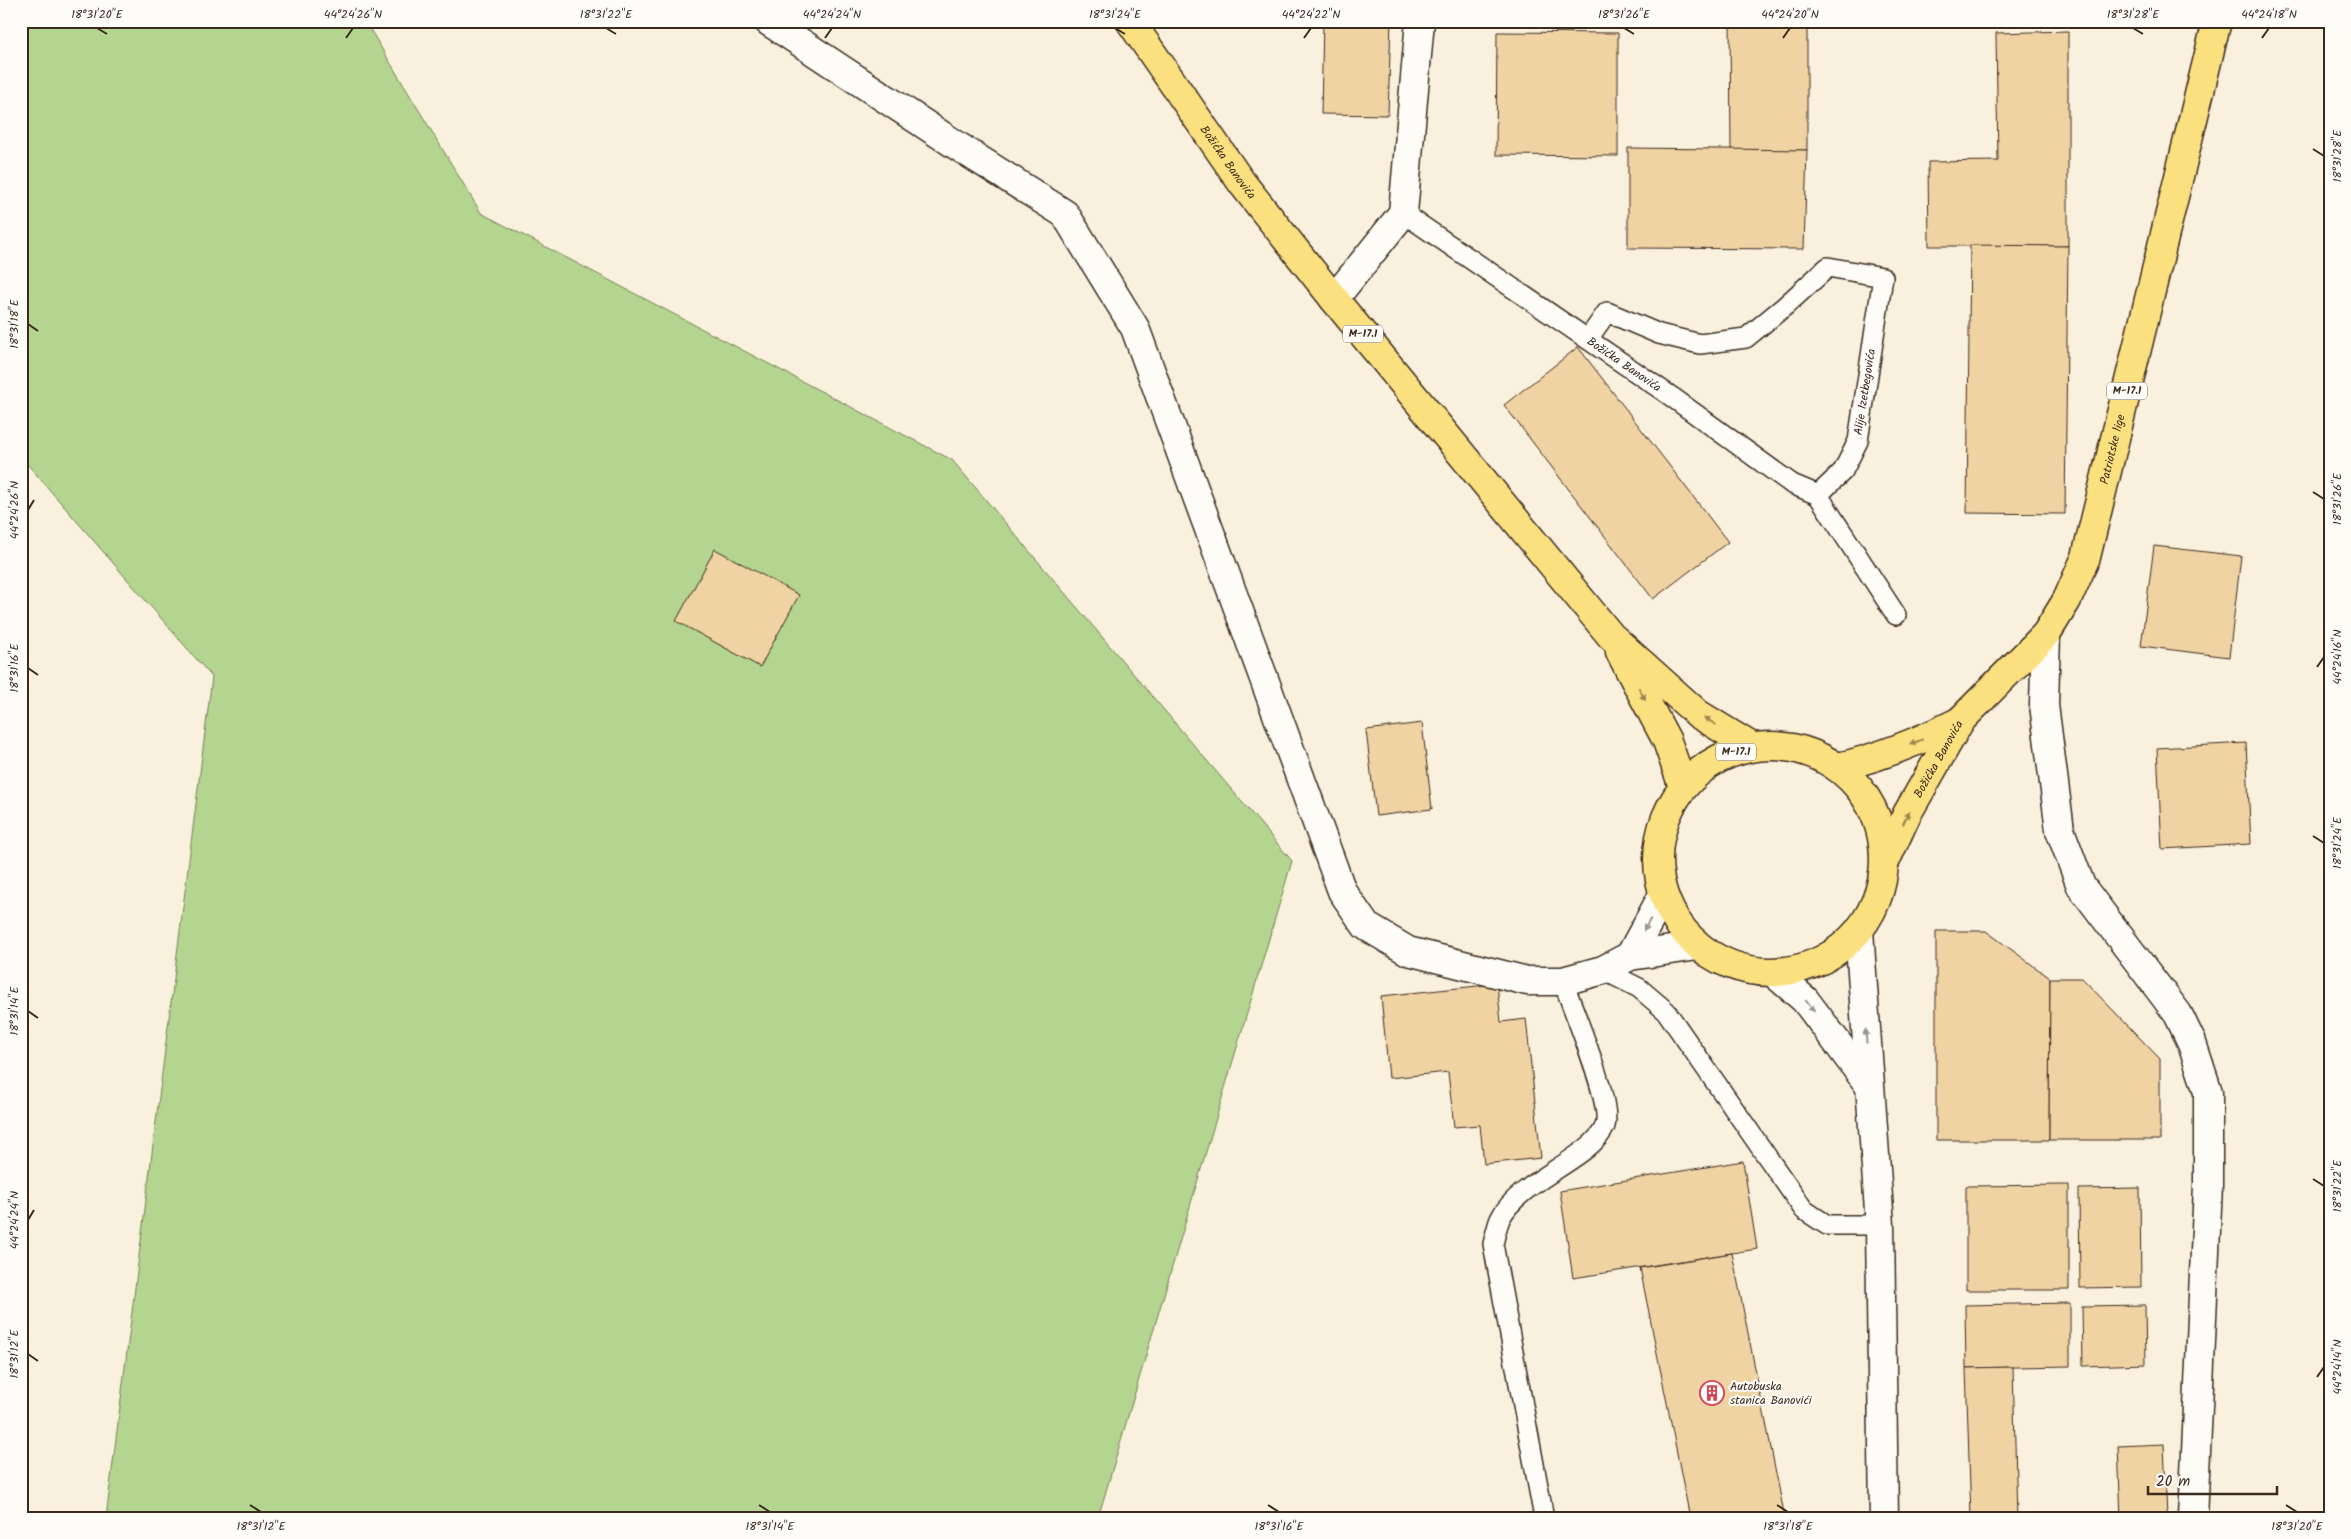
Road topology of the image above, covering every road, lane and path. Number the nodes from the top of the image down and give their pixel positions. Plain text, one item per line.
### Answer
1 (768, 21) edge
2 (1130, 21) edge
3 (1420, 21) edge
4 (2217, 21) edge
5 (1403, 213) junction
6 (1334, 300) junction
7 (1588, 339) junction
8 (1818, 495) junction
9 (1896, 616) dead end
10 (2046, 634) junction
11 (1611, 636) junction
12 (1960, 721) junction
13 (1752, 747) junction
14 (1838, 767) junction
15 (1683, 787) junction
16 (1885, 862) junction
17 (1663, 895) junction
18 (1860, 931) junction
19 (1698, 946) junction
20 (1630, 956) junction
21 (1603, 970) junction
22 (1774, 973) junction
23 (1563, 981) junction
24 (1870, 1085) junction
25 (1880, 1225) junction
26 (1544, 1518) edge
27 (1884, 1518) edge
28 (2193, 1518) edge

1 - 23 street
2 - 6 main road, Božićka Banovića / M-17.1
3 - 5 street
4 - 10 main road, Patriotske lige / M-17.1
5 - 6 street
5 - 7 lane, Božićka Banovića
6 - 11 main road, Božićka Banovića / M-17.1
7 - 8 lane, Božićka Banovića
7 - 8 lane, Alije Izetbegovića
8 - 9 lane
10 - 12 main road, Patriotske lige / M-17.1
10 - 28 street
13 -> 11 main road, M-17.1
11 -> 15 main road, M-17.1
12 -> 14 main road, Božićka Banovića / M-17.1
16 -> 12 main road, Božićka Banovića / M-17.1
13 - 14 main road, M-17.1
13 - 15 main road, M-17.1
14 - 16 main road, M-17.1
15 - 17 main road, M-17.1
16 - 18 main road, M-17.1
17 - 19 main road, M-17.1
17 -> 20 street
18 - 22 main road, M-17.1
24 -> 18 street
19 - 20 street
19 - 22 main road, M-17.1
20 - 21 street
21 - 23 street
21 - 25 lane
22 -> 24 street
23 - 26 lane
24 - 25 street
25 - 27 street

